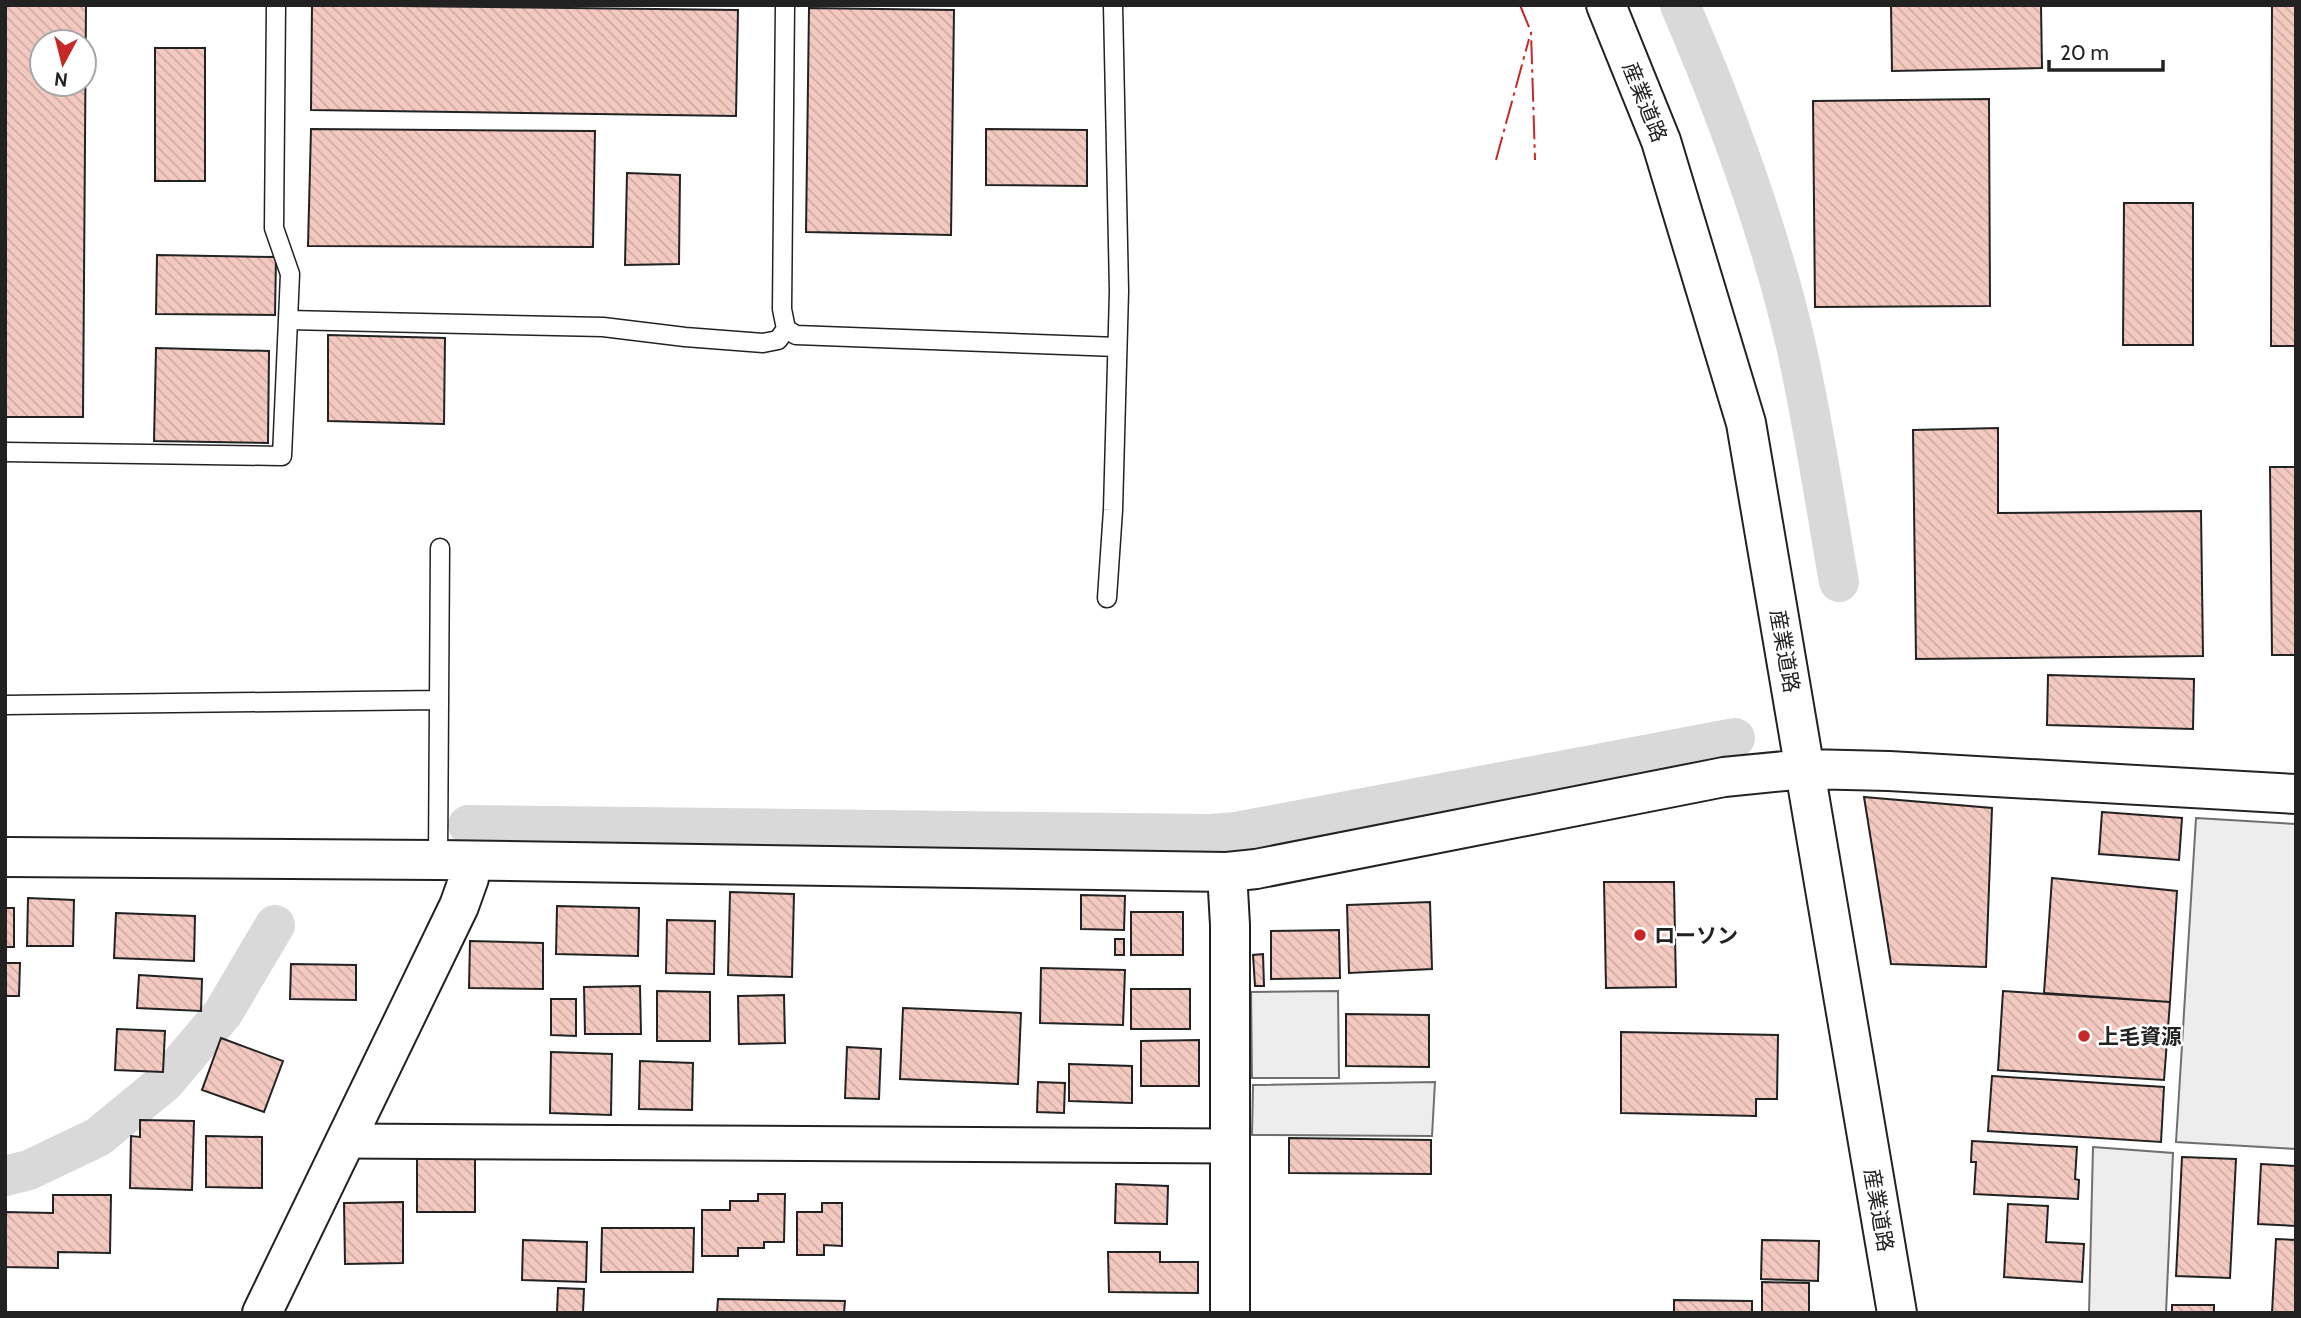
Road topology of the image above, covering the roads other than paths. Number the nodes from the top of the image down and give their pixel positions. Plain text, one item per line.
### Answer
1 (276, 5) edge
2 (785, 5) edge
3 (1113, 5) edge
4 (1606, 5) edge
5 (288, 320) junction
6 (786, 329) junction
7 (1117, 347) junction
8 (5, 452) edge
9 (440, 548) dead end
10 (1107, 598) dead end
11 (439, 699) junction
12 (5, 705) edge
13 (1805, 769) junction
14 (2296, 794) edge
15 (5, 857) edge
16 (454, 860) junction
17 (1227, 872) junction
18 (346, 1141) junction
19 (1228, 1146) junction
20 (262, 1313) edge
21 (1230, 1313) edge
22 (1897, 1313) edge

1 - 5 lane
2 - 6 lane
3 - 7 lane
4 - 13 street, 産業道路
5 - 6 lane
5 - 8 lane
6 - 7 lane
7 - 10 lane
9 - 11 lane
11 - 12 lane
11 - 16 lane
13 - 14 street
13 - 17 street
13 - 22 street, 産業道路
15 - 16 street
16 - 17 street
16 - 18 street
17 - 19 street
18 - 19 street
18 - 20 street
19 - 21 street

